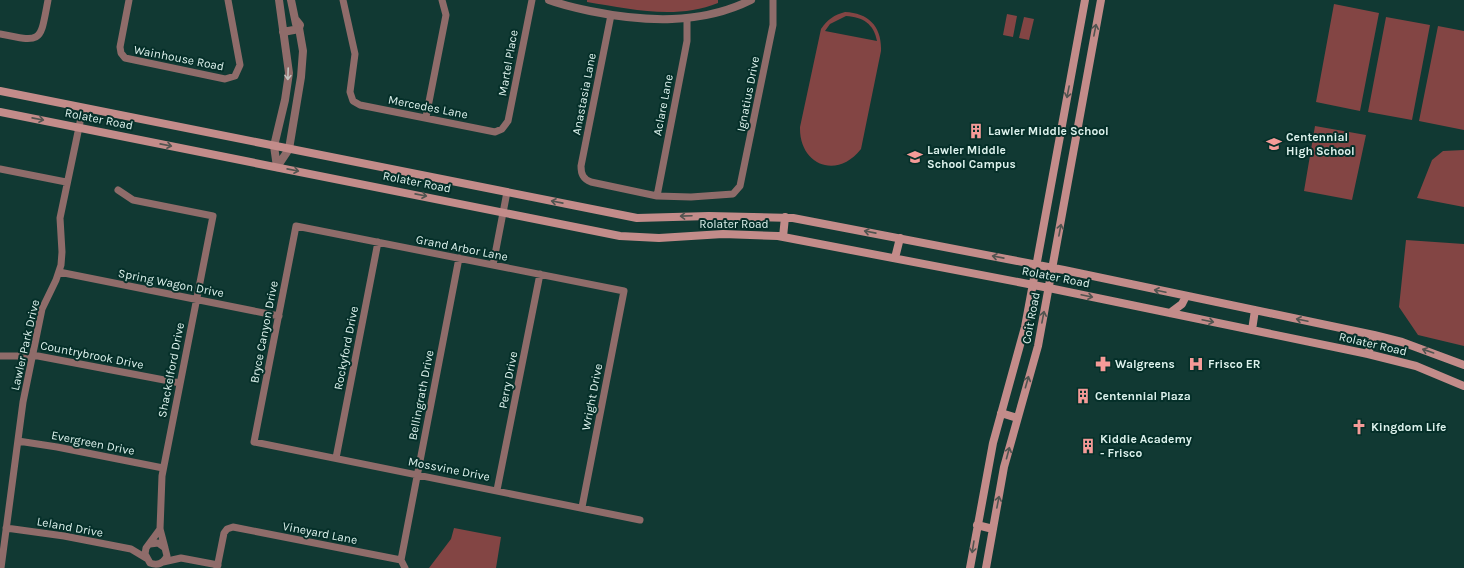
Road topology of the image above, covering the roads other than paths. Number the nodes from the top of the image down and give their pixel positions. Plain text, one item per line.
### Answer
1 (48, 0) edge
2 (129, 0) edge
3 (228, 0) edge
4 (279, 0) edge
5 (291, 0) edge
6 (343, 0) edge
7 (442, 0) edge
8 (532, 0) edge
9 (549, 0) edge
10 (751, 0) edge
11 (772, 0) edge
12 (1086, 0) edge
13 (1101, 0) edge
14 (611, 15) junction
15 (687, 19) junction
16 (298, 26) junction
17 (283, 32) junction
18 (0, 34) edge
19 (1091, 51) junction
20 (1076, 54) junction
21 (303, 56) junction
22 (288, 57) junction
23 (1089, 60) junction
24 (0, 91) edge
25 (83, 108) junction
26 (0, 112) edge
27 (426, 117) junction
28 (78, 127) junction
29 (502, 129) joint
30 (274, 146) junction
31 (289, 149) junction
32 (277, 167) junction
33 (0, 172) edge
34 (66, 182) junction
35 (118, 190) dead end
36 (507, 192) junction
37 (657, 196) junction
38 (504, 212) junction
39 (785, 217) junction
40 (296, 226) joint
41 (783, 237) junction
42 (900, 238) junction
43 (378, 242) junction
44 (459, 258) junction
45 (895, 258) junction
46 (493, 265) junction
47 (1036, 265) junction
48 (1052, 268) junction
49 (59, 272) junction
50 (540, 274) junction
51 (1033, 285) junction
52 (1049, 288) junction
53 (624, 290) joint
54 (1186, 296) junction
55 (196, 300) junction
56 (1255, 310) junction
57 (1170, 313) junction
58 (279, 316) junction
59 (1252, 330) junction
60 (1374, 335) junction
61 (1368, 354) junction
62 (33, 355) junction
63 (0, 356) edge
64 (1464, 365) edge
65 (180, 384) junction
66 (1464, 386) edge
67 (1001, 413) junction
68 (1017, 418) junction
69 (18, 442) junction
70 (254, 442) joint
71 (336, 458) junction
72 (163, 468) junction
73 (416, 474) junction
74 (497, 490) junction
75 (582, 507) junction
76 (640, 520) dead end
77 (977, 525) junction
78 (6, 528) junction
79 (160, 529) junction
80 (993, 529) junction
81 (149, 545) junction
82 (165, 548) junction
83 (131, 549) junction
84 (181, 558) junction
85 (146, 559) junction
86 (401, 560) junction
87 (161, 564) edge
88 (217, 567) edge
89 (1, 568) edge
90 (149, 568) edge
91 (404, 568) edge
92 (970, 568) edge
93 (986, 568) edge

1 - 18 street
2 - 3 street, Wainhouse Road
4 - 17 street
5 - 16 street
6 - 27 street, Mercedes Lane
7 - 27 street
8 - 29 street, Martel Place
9 - 14 street
10 - 15 street
11 - 37 street, Ignatius Drive
12 - 20 main road, Coit Road
19 -> 13 main road, Coit Road
14 - 15 street
14 - 37 street, Anastasia Lane
15 - 37 street, Aclare Lane
16 - 17 street
16 - 21 street
17 - 22 street
19 - 20 main road
19 - 23 main road, Coit Road
20 - 23 main road
20 -> 47 main road, Coit Road
21 - 22 street
21 - 31 street
22 -> 30 street
48 -> 23 main road, Coit Road
24 - 25 main road, Rolater Road
25 - 28 street, Lawler Park Drive
25 - 30 main road, Rolater Road
26 -> 28 main road, Rolater Road
27 - 29 street, Mercedes Lane
28 -> 32 main road, Rolater Road
28 - 34 street, Lawler Park Drive
30 - 31 main road, Rolater Road
30 - 32 street
31 - 32 street
31 - 36 main road, Rolater Road
32 -> 38 main road, Rolater Road
33 - 34 street
34 - 49 street, Lawler Park Drive
35 - 55 street, Shackelford Drive
36 - 38 street
39 -> 36 main road, Rolater Road
38 - 41 main road, Rolater Road
38 - 46 street
39 - 41 main road
42 -> 39 main road, Rolater Road
40 - 43 street, Grand Arbor Lane
40 - 58 street, Bryce Canyon Drive
41 - 45 main road, Rolater Road
42 - 45 main road
47 -> 42 main road, Rolater Road
43 - 44 street, Grand Arbor Lane
43 - 71 street, Rockyford Drive
44 - 46 street, Grand Arbor Lane
44 - 73 street, Bellingrath Drive
45 - 51 main road, Rolater Road
46 - 50 street, Grand Arbor Lane
47 - 48 main road, Rolater Road
47 - 51 main road, Coit Road
48 - 52 main road, Coit Road
54 -> 48 main road, Rolater Road
49 - 55 street, Spring Wagon Drive
49 - 62 street, Lawler Park Drive
50 - 53 street, Grand Arbor Lane
50 - 74 street, Perry Drive
51 - 52 main road, Rolater Road
51 - 67 main road, Coit Road
52 -> 57 main road, Rolater Road
68 -> 52 main road, Coit Road
53 - 75 street, Wright Drive
54 - 56 main road, Rolater Road
54 - 57 main road
55 - 58 street, Spring Wagon Drive
55 - 65 street, Shackelford Drive
56 - 59 main road
60 -> 56 main road, Rolater Road
57 -> 59 main road, Rolater Road
58 - 70 street, Bryce Canyon Drive
59 - 61 main road, Rolater Road
60 - 61 main road
64 -> 60 main road, Rolater Road
61 - 66 main road, Rolater Road
62 - 63 street, Countrybrook Drive
62 - 65 street, Countrybrook Drive
62 - 69 street, Lawler Park Drive
65 - 72 street, Shackelford Drive
67 - 68 main road
67 - 77 main road, Coit Road
80 -> 68 main road, Coit Road
69 - 72 street, Evergreen Drive
69 - 78 street, Lawler Park Drive
70 - 71 street, Mossvine Drive
71 - 73 street, Mossvine Drive
72 - 79 street, Shackelford Drive
73 - 74 street, Mossvine Drive
73 - 86 street, Bellingrath Drive
74 - 75 street, Mossvine Drive
75 - 76 street, Mossvine Drive
77 - 80 main road
77 -> 92 main road, Coit Road
78 - 83 street, Leland Drive
78 - 89 street, Lawler Park Drive
79 - 81 street
79 - 82 street, Shackelford Drive
80 - 93 main road, Coit Road
81 - 82 street
81 - 83 street, Leland Drive
81 - 85 street
82 - 84 street
82 - 87 street
83 - 85 street, Leland Drive
84 - 87 street
84 - 88 street
85 - 87 street
85 - 90 street
86 - 88 street, Vineyard Lane
86 - 91 street

